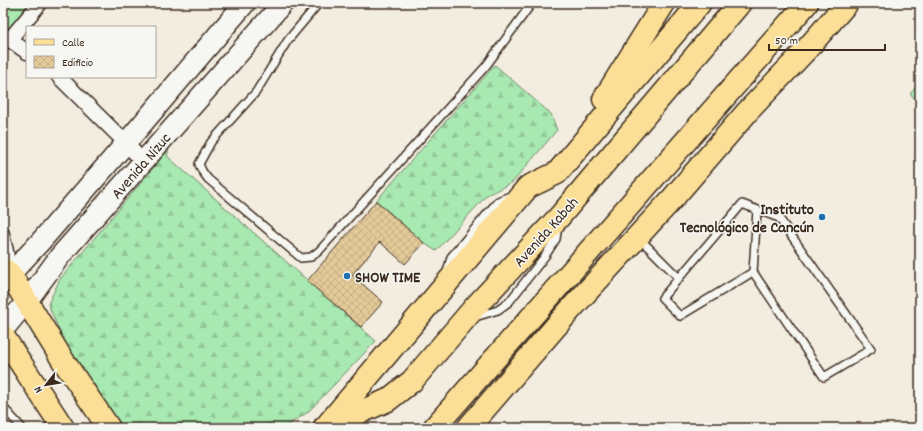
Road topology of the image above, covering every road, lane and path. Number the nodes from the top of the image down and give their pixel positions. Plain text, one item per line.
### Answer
1 (40, 3) edge
2 (245, 3) edge
3 (283, 3) edge
4 (319, 3) edge
5 (532, 3) edge
6 (700, 3) edge
7 (740, 3) edge
8 (808, 3) edge
9 (847, 3) edge
10 (663, 4) edge
11 (229, 22) junction
12 (6, 37) edge
13 (250, 41) junction
14 (768, 47) junction
15 (26, 51) edge
16 (60, 78) edge
17 (748, 111) junction
18 (126, 143) junction
19 (143, 162) junction
20 (557, 173) junction
21 (757, 210) junction
22 (3, 230) edge
23 (637, 237) junction
24 (753, 272) junction
25 (5, 275) edge
26 (679, 278) junction
27 (27, 301) junction
28 (3, 330) edge
29 (3, 336) edge
30 (3, 408) edge
31 (22, 428) edge
32 (63, 428) edge
33 (109, 428) edge
34 (325, 428) edge
35 (434, 428) edge
36 (468, 428) edge

1 - 12 street
2 - 11 street, Avenida Nizuc
3 - 13 street, Avenida Nizuc
4 - 5 lane
6 - 20 main road, Avenida Kabah
7 - 34 main road, Avenida Kabah
8 - 14 main road
9 - 17 main road
10 - 20 main road
11 - 13 street
11 - 18 street, Avenida Nizuc
12 - 15 street
13 - 19 street, Avenida Nizuc
14 - 17 main road
14 - 35 main road
16 - 18 street
17 - 23 main road
18 - 19 street
18 - 25 street, Avenida Nizuc
19 - 27 street, Avenida Nizuc
20 - 34 main road, Avenida Kabah
21 - 24 lane
21 - 24 lane
21 - 26 lane
22 - 25 lane
23 - 26 lane
23 - 36 main road
24 - 26 lane
25 - 27 main road
27 - 28 street, Avenida Nizuc
27 - 33 main road
29 - 32 main road
30 - 31 lane

